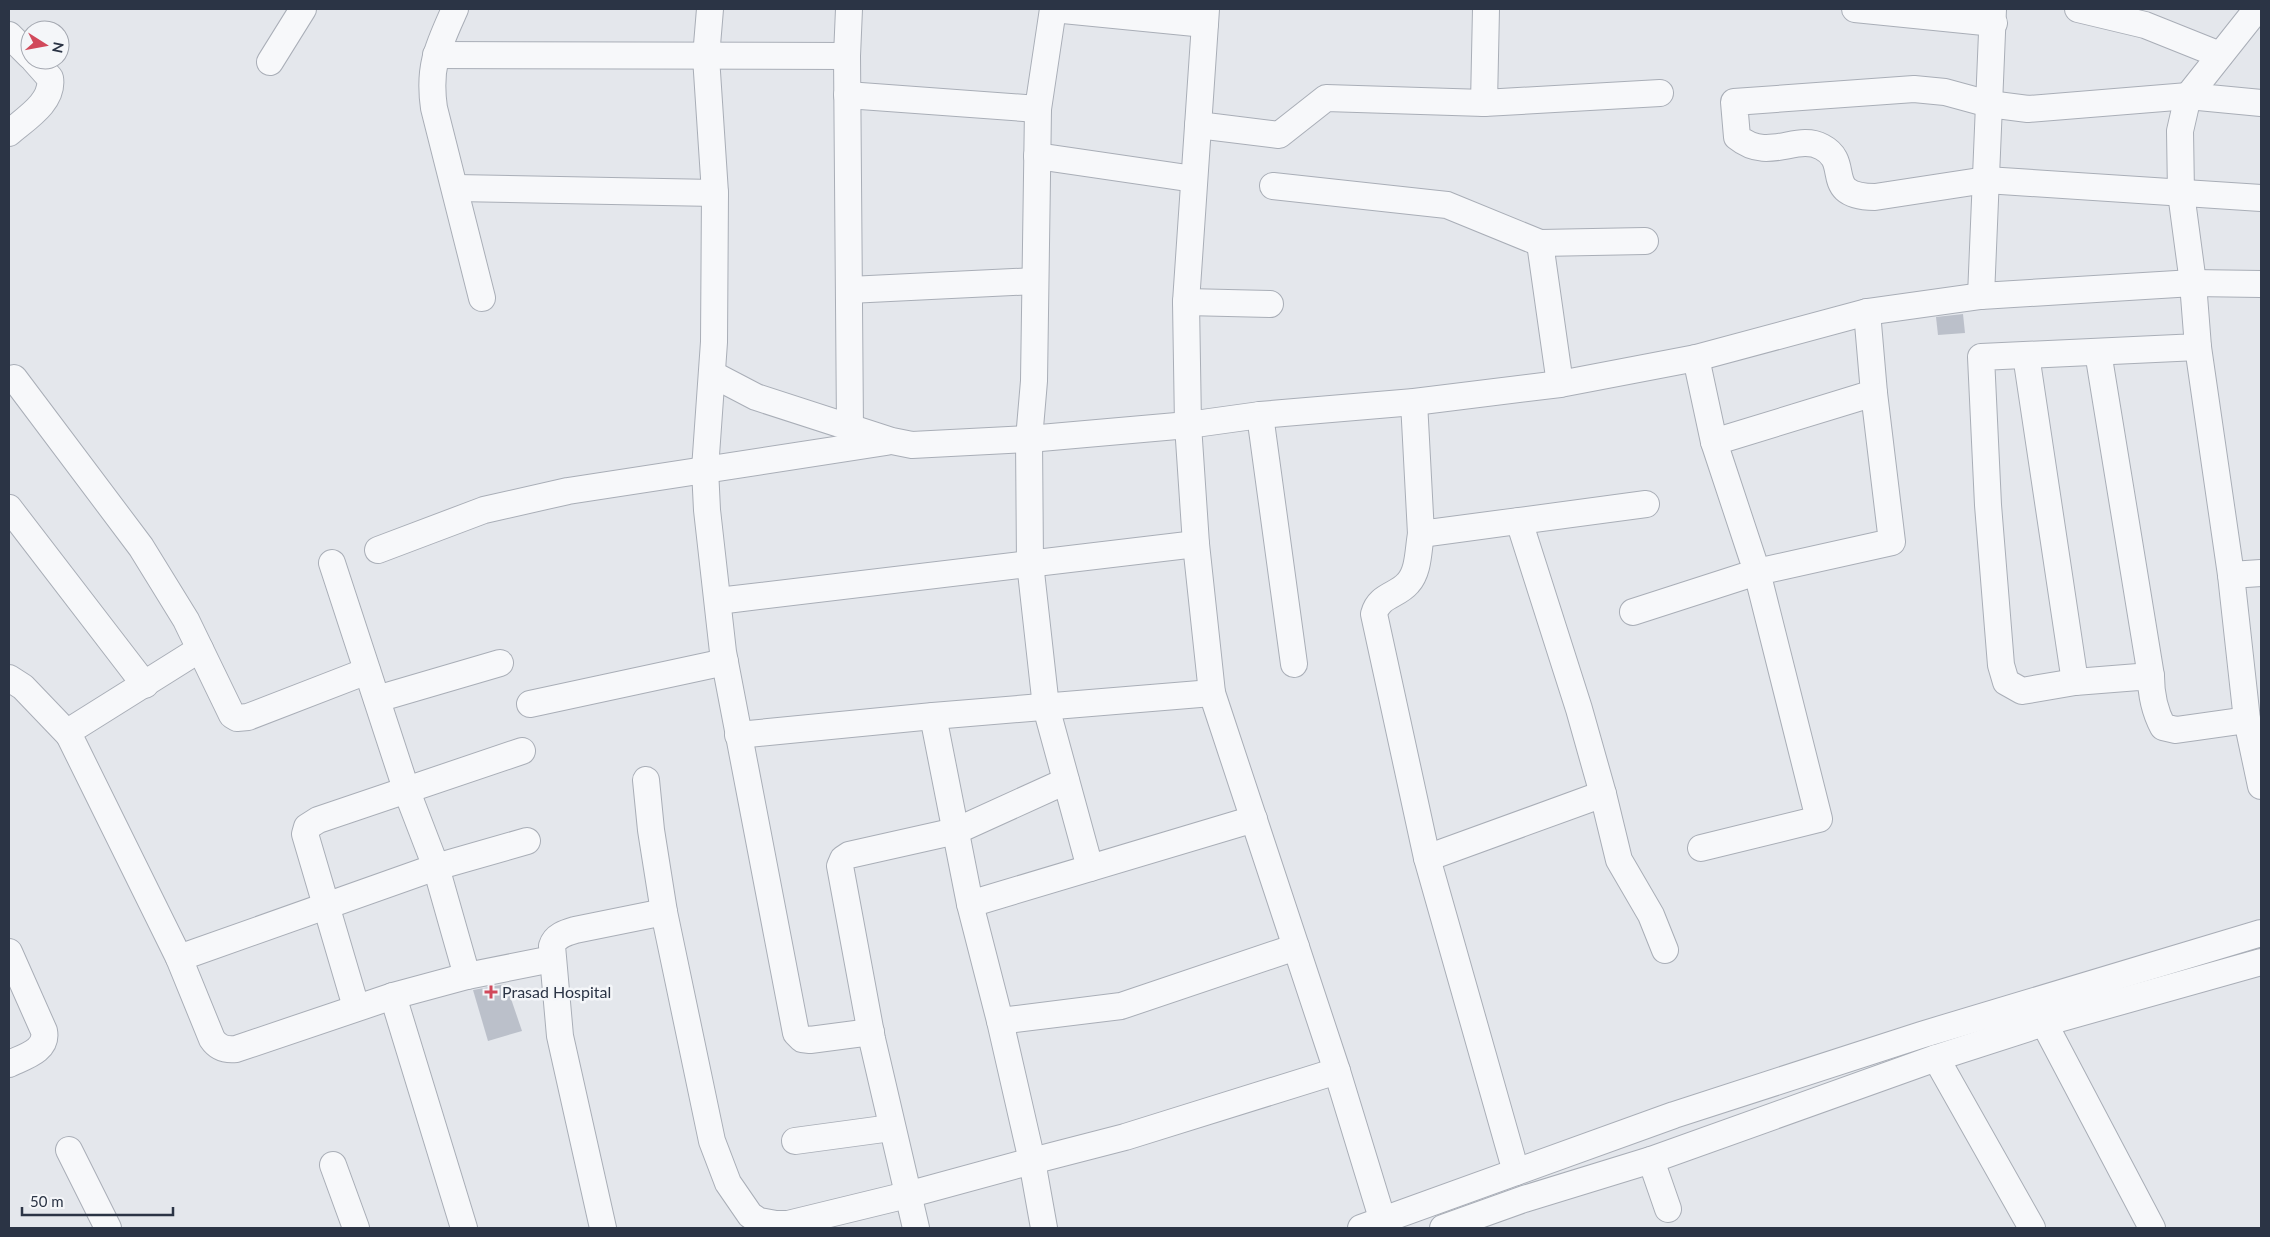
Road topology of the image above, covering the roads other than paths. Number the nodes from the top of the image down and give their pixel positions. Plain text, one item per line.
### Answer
1 (303, 9) edge
2 (456, 9) edge
3 (710, 9) edge
4 (849, 9) edge
5 (1053, 9) edge
6 (1486, 9) edge
7 (1854, 9) edge
8 (2078, 9) edge
9 (2257, 9) edge
10 (1994, 16) edge
11 (1206, 17) edge
12 (2144, 17) edge
13 (9, 35) edge
14 (20, 46) edge
15 (436, 55) junction
16 (2220, 55) junction
17 (847, 56) junction
18 (706, 57) junction
19 (270, 62) dead end
20 (43, 70) edge
21 (1660, 94) dead end
22 (847, 95) junction
23 (2188, 96) junction
24 (1484, 103) junction
25 (2261, 103) edge
26 (1989, 104) junction
27 (1038, 109) junction
28 (1198, 125) junction
29 (9, 133) edge
30 (1037, 156) junction
31 (1194, 179) junction
32 (1986, 180) junction
33 (1273, 186) dead end
34 (456, 188) junction
35 (715, 193) junction
36 (2180, 193) junction
37 (2261, 198) edge
38 (1645, 241) dead end
39 (1540, 243) junction
40 (1034, 281) junction
41 (2193, 283) junction
42 (2261, 284) edge
43 (849, 290) junction
44 (1981, 296) junction
45 (482, 298) dead end
46 (1186, 302) junction
47 (1270, 304) dead end
48 (1867, 312) junction
49 (2198, 347) junction
50 (2098, 352) junction
51 (2026, 355) junction
52 (1696, 358) junction
53 (712, 374) junction
54 (14, 378) dead end
55 (1560, 384) junction
56 (1874, 393) junction
57 (1414, 402) junction
58 (1260, 415) junction
59 (1188, 425) junction
60 (850, 428) junction
61 (1029, 439) junction
62 (892, 441) junction
63 (1714, 442) junction
64 (705, 469) junction
65 (1646, 504) dead end
66 (9, 508) edge
67 (1519, 521) junction
68 (1420, 534) junction
69 (1196, 544) junction
70 (378, 550) dead end
71 (332, 563) dead end
72 (1030, 563) junction
73 (1757, 572) junction
74 (2261, 572) edge
75 (2231, 575) junction
76 (718, 601) junction
77 (1633, 612) dead end
78 (200, 649) junction
79 (500, 662) dead end
80 (725, 662) junction
81 (1294, 664) dead end
82 (367, 671) junction
83 (2151, 676) junction
84 (9, 678) edge
85 (2076, 682) junction
86 (144, 685) junction
87 (1212, 694) junction
88 (377, 700) junction
89 (530, 704) dead end
90 (1046, 706) junction
91 (933, 716) junction
92 (2247, 720) junction
93 (738, 735) junction
94 (69, 736) junction
95 (522, 751) dead end
96 (646, 780) dead end
97 (1066, 781) junction
98 (2261, 786) edge
99 (406, 789) junction
100 (1604, 794) junction
101 (1254, 819) junction
102 (956, 831) junction
103 (527, 841) dead end
104 (1700, 848) dead end
105 (1427, 858) junction
106 (436, 867) junction
107 (1090, 868) junction
108 (970, 904) junction
109 (325, 906) junction
110 (664, 912) junction
111 (2261, 933) edge
112 (1296, 947) junction
113 (1665, 950) dead end
114 (9, 952) edge
115 (179, 958) junction
116 (552, 959) junction
117 (2261, 962) edge
118 (466, 976) junction
119 (393, 996) junction
120 (356, 1007) junction
121 (1000, 1021) junction
122 (2044, 1023) junction
123 (871, 1032) junction
124 (1936, 1058) junction
125 (9, 1064) edge
126 (1337, 1071) junction
127 (891, 1128) junction
128 (795, 1141) dead end
129 (69, 1150) dead end
130 (1651, 1160) junction
131 (1032, 1161) junction
132 (334, 1165) dead end
133 (1516, 1172) junction
134 (907, 1195) junction
135 (1668, 1208) dead end
136 (1376, 1226) edge
137 (108, 1228) edge
138 (356, 1228) edge
139 (464, 1228) edge
140 (603, 1228) edge
141 (916, 1228) edge
142 (1044, 1228) edge
143 (1443, 1228) edge
144 (2032, 1228) edge
145 (2152, 1228) edge

1 - 19 street
2 - 15 street
3 - 18 street
4 - 17 street
5 - 11 street
5 - 27 street
6 - 24 street
7 - 10 street
8 - 12 street
9 - 16 street
10 - 26 street
11 - 28 street
12 - 16 street
13 - 14 street
15 - 18 street
15 - 34 street
16 - 23 street
17 - 18 street
17 - 22 street
18 - 35 street
20 - 29 street
21 - 24 street
22 - 27 street
22 - 43 street
23 - 25 street
23 - 26 street
23 - 36 street
24 - 28 street
26 - 32 street
26 - 32 street
27 - 30 street
28 - 31 street
30 - 31 street
30 - 40 street
31 - 46 street
32 - 36 street
32 - 44 street
33 - 39 street
34 - 35 street
34 - 45 street
35 - 53 street
36 - 37 street
36 - 41 street
38 - 39 street
39 - 55 street
40 - 43 street
40 - 61 street
41 - 42 street
41 - 44 street
41 - 49 street
43 - 60 street
44 - 48 street
46 - 47 street
46 - 59 street
48 - 52 street
48 - 56 street
49 - 50 street
49 - 75 street
50 - 51 street
50 - 83 street
51 - 85 street
51 - 85 street
52 - 55 street
52 - 63 street
53 - 60 street
53 - 64 street
54 - 78 street
55 - 57 street
56 - 63 street
56 - 73 street
57 - 58 street
57 - 68 street
58 - 59 street
58 - 81 street
59 - 61 street
59 - 69 street
60 - 62 street
61 - 62 street
61 - 72 street
62 - 64 street
63 - 73 street
64 - 70 street
64 - 76 street
65 - 67 street
66 - 86 street
67 - 68 street
67 - 100 street
68 - 105 street
69 - 72 street
69 - 87 street
71 - 82 street
72 - 76 street
72 - 90 street
73 - 77 street
73 - 104 street
74 - 75 street
75 - 92 street
76 - 80 street
78 - 82 street
78 - 86 street
79 - 88 street
80 - 89 street
80 - 93 street
82 - 88 street
83 - 85 street
83 - 92 street
84 - 94 street
86 - 94 street
87 - 90 street
87 - 101 street
88 - 99 street
90 - 91 street
90 - 97 street
91 - 93 street
91 - 102 street
92 - 98 street
93 - 123 street
94 - 115 street
95 - 99 street
96 - 110 street
97 - 102 street
97 - 107 street
99 - 106 street
99 - 109 street
100 - 105 street
100 - 113 street
101 - 107 street
101 - 112 street
102 - 108 street
102 - 123 street
103 - 106 street
105 - 133 street
106 - 109 street
106 - 118 street
107 - 108 street
108 - 121 street
109 - 115 street
109 - 120 street
110 - 116 street
110 - 134 street
111 - 133 street
112 - 121 street
112 - 126 street
114 - 125 street
115 - 120 street
116 - 118 street
116 - 140 street
117 - 122 street
118 - 119 street
119 - 120 street
119 - 139 street
121 - 131 street
122 - 124 street
122 - 145 street
123 - 127 street
124 - 130 street
124 - 144 street
126 - 131 street
126 - 136 street
127 - 128 street
127 - 134 street
129 - 137 street
130 - 135 street
130 - 143 street
131 - 134 street
131 - 142 street
132 - 138 street
133 - 136 street
134 - 141 street

